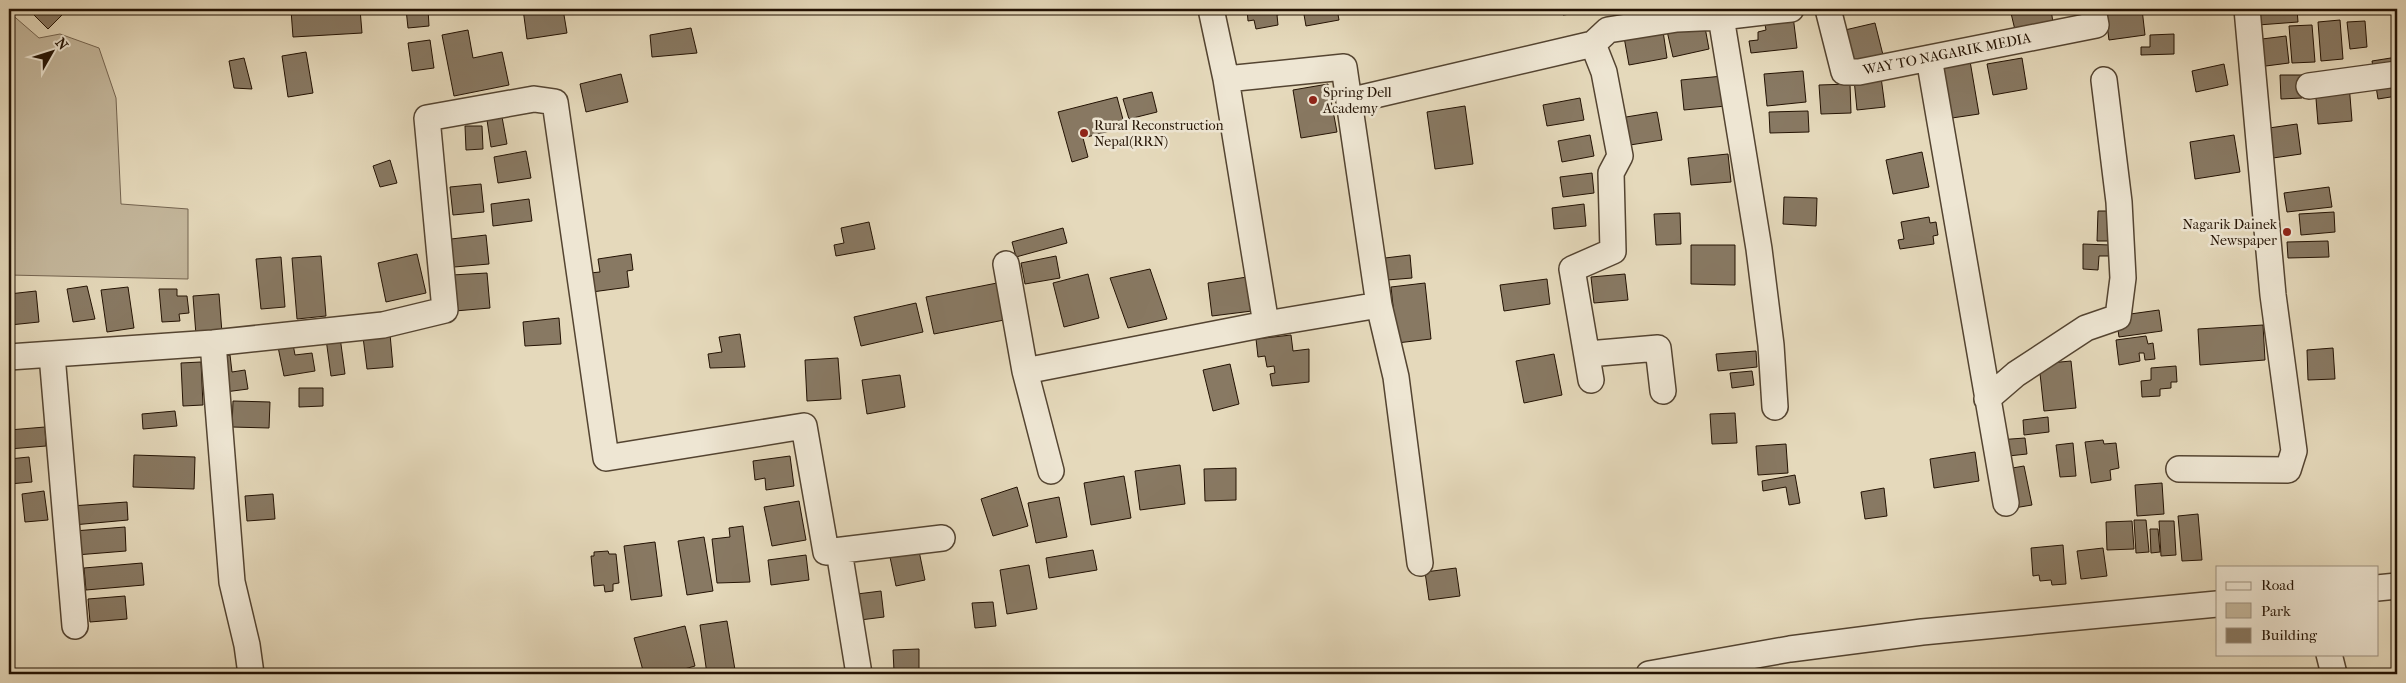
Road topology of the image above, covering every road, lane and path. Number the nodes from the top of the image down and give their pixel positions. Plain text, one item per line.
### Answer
1 (1211, 9) edge
2 (1791, 9) edge
3 (1828, 9) edge
4 (2093, 9) edge
5 (2246, 9) edge
6 (1676, 14) edge
7 (1721, 17) junction
8 (1593, 44) junction
9 (1929, 58) junction
10 (2397, 74) edge
11 (1226, 79) junction
12 (2104, 80) dead end
13 (2309, 86) dead end
14 (1349, 101) junction
15 (1006, 264) dead end
16 (1379, 306) junction
17 (1266, 324) junction
18 (213, 343) junction
19 (1588, 354) junction
20 (52, 355) junction
21 (9, 357) edge
22 (1025, 371) junction
23 (1591, 380) dead end
24 (1663, 391) dead end
25 (1988, 399) junction
26 (1775, 407) dead end
27 (2179, 469) dead end
28 (1051, 471) dead end
29 (2006, 503) dead end
30 (942, 538) dead end
31 (839, 551) junction
32 (1420, 563) dead end
33 (2397, 586) edge
34 (2378, 588) edge
35 (2216, 604) edge
36 (75, 626) dead end
37 (2330, 656) edge
38 (251, 674) edge
39 (859, 674) edge
40 (1649, 674) edge
41 (2334, 674) edge

1 - 11 street
2 - 7 street
3 - 9 street, WAY TO NAGARIK MEDIA
4 - 9 street, WAY TO NAGARIK MEDIA
5 - 27 street
6 - 7 street
6 - 8 street
7 - 26 street
8 - 14 street
8 - 19 street
9 - 25 street
10 - 13 street
11 - 14 street
11 - 17 street
12 - 25 street
14 - 16 street
15 - 22 street
16 - 17 street
16 - 32 street
17 - 22 street
18 - 20 street
18 - 31 street
18 - 38 street
19 - 23 street
19 - 24 street
20 - 21 street
20 - 36 street
22 - 28 street
25 - 29 street
30 - 31 street
31 - 39 street
33 - 34 street
35 - 40 street
37 - 41 street

